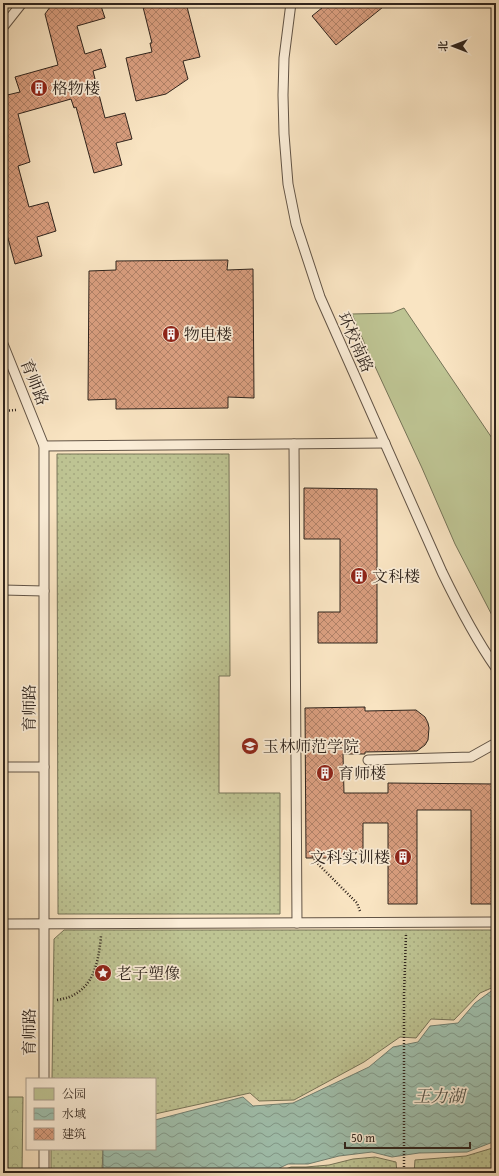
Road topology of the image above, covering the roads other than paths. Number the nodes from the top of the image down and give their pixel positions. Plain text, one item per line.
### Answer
1 (22, 3) edge
2 (291, 3) edge
3 (3, 27) edge
4 (3, 344) edge
5 (385, 443) junction
6 (294, 444) junction
7 (44, 446) junction
8 (3, 590) edge
9 (44, 591) junction
10 (496, 668) edge
11 (496, 743) edge
12 (368, 760) dead end
13 (3, 767) edge
14 (44, 767) junction
15 (496, 922) edge
16 (44, 923) junction
17 (297, 923) junction
18 (3, 924) edge
19 (44, 1078) edge
20 (44, 1150) edge
21 (44, 1173) edge

1 - 3 lane
2 - 5 lane, 环校南路
4 - 7 lane, 育师路
5 - 6 lane
5 - 10 lane, 环校南路
6 - 7 lane
6 - 17 lane
7 - 9 lane, 育师路
8 - 9 lane
9 - 14 lane, 育师路
11 - 12 lane
13 - 14 lane
14 - 16 lane, 育师路
15 - 17 lane
16 - 17 lane
16 - 18 lane
16 - 19 lane, 育师路
20 - 21 lane

